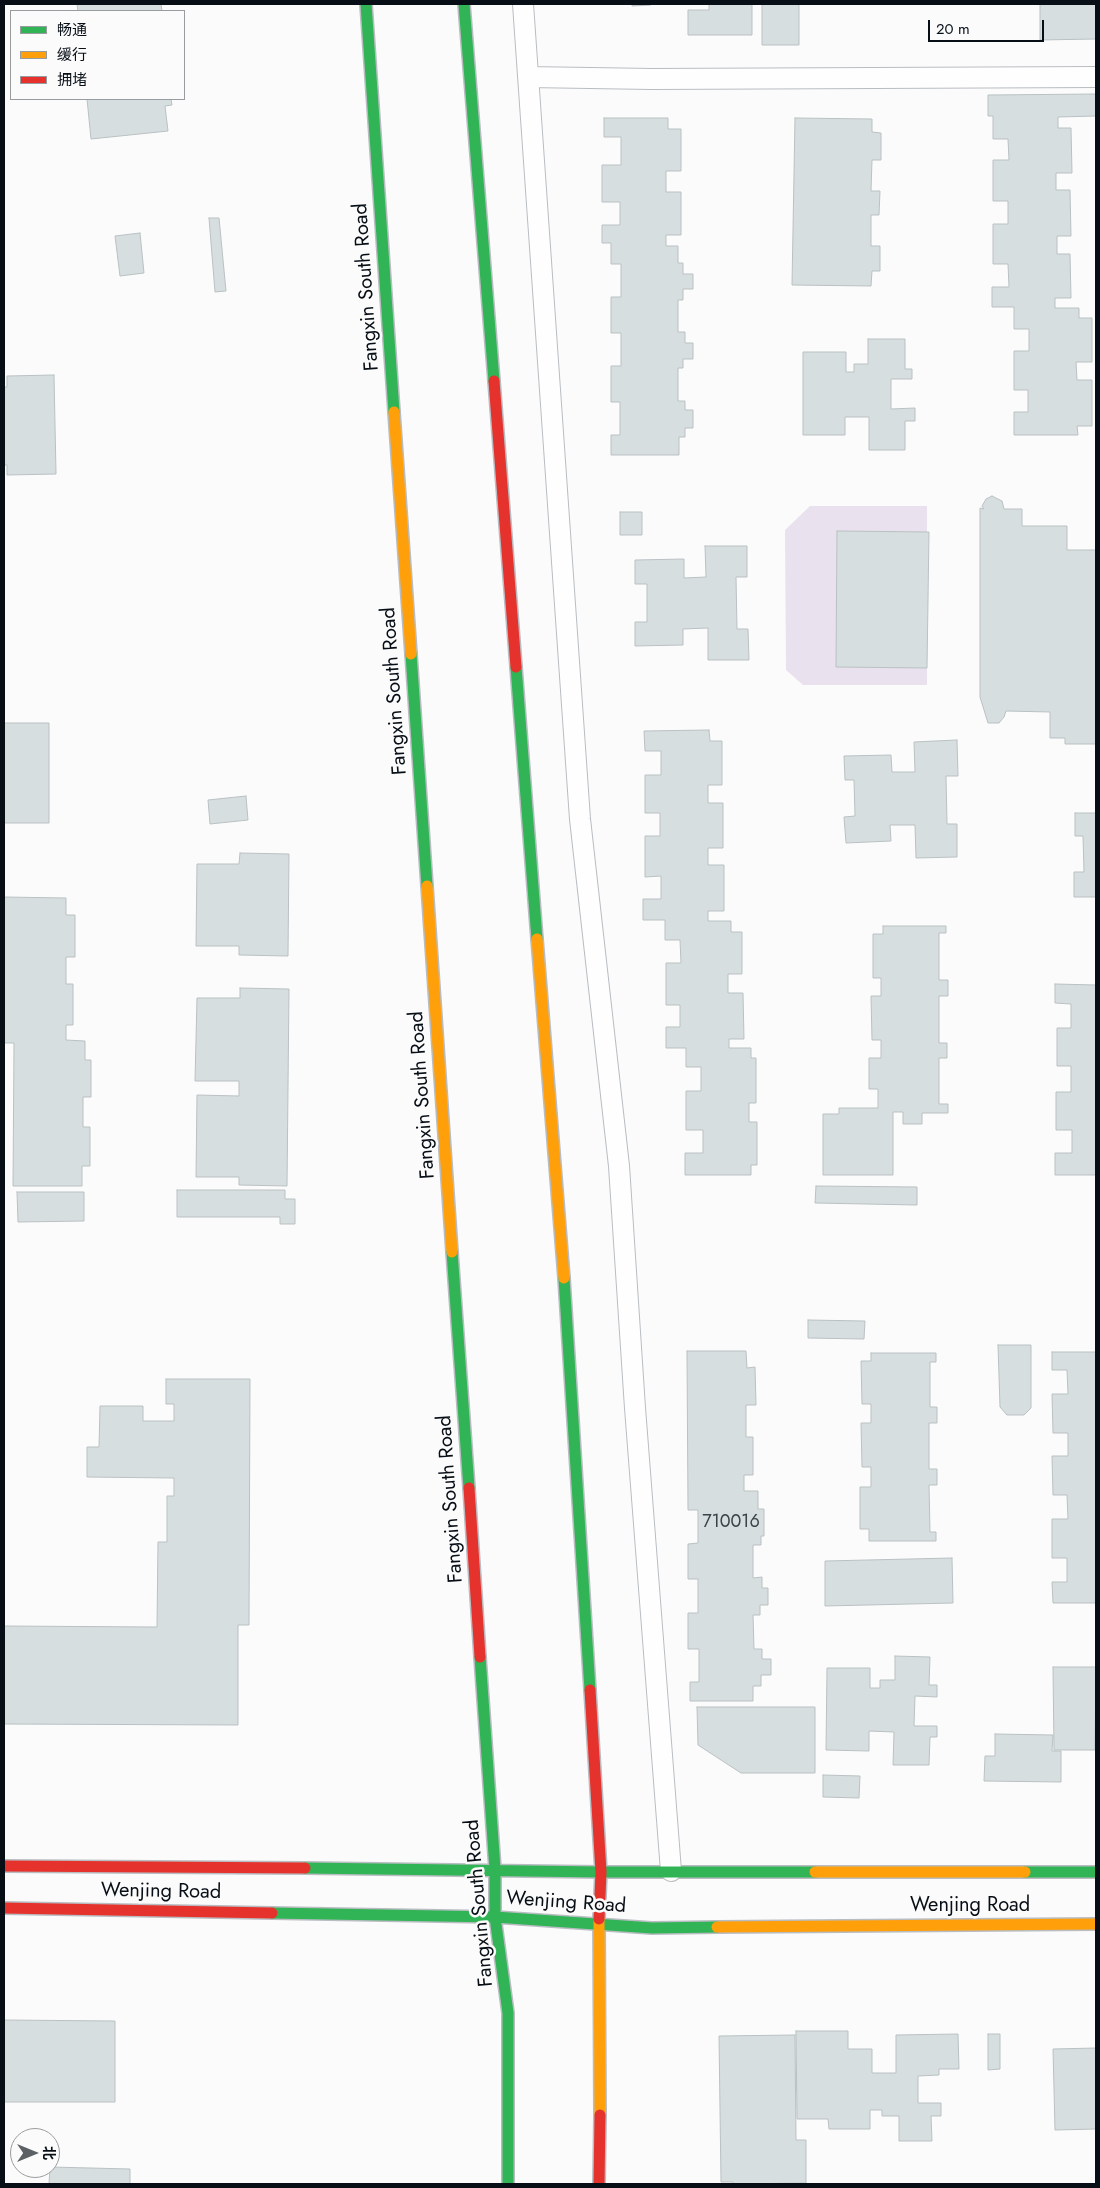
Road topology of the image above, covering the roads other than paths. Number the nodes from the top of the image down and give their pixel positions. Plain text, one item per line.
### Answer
1 (366, 4) edge
2 (464, 4) edge
3 (523, 4) edge
4 (528, 77) junction
5 (1096, 77) edge
6 (4, 1866) edge
7 (495, 1869) junction
8 (671, 1871) junction
9 (601, 1872) junction
10 (1096, 1872) edge
11 (4, 1908) edge
12 (495, 1917) junction
13 (1096, 1924) edge
14 (598, 1925) junction
15 (508, 2184) edge
16 (599, 2184) edge

1 - 7 main road, Fangxin South Road
2 - 9 main road
3 - 4 lane
4 - 5 lane
4 - 8 lane
6 - 7 main road, Wenjing Road
7 - 9 main road, Wenjing Road
7 - 12 main road, Fangxin South Road
8 - 9 main road, Wenjing Road
8 - 10 main road, Wenjing Road
9 - 14 main road
11 - 12 main road, Wenjing Road
12 - 14 main road, Wenjing Road
12 - 15 main road, Fangxin South Road
13 - 14 main road, Wenjing Road
14 - 16 main road

